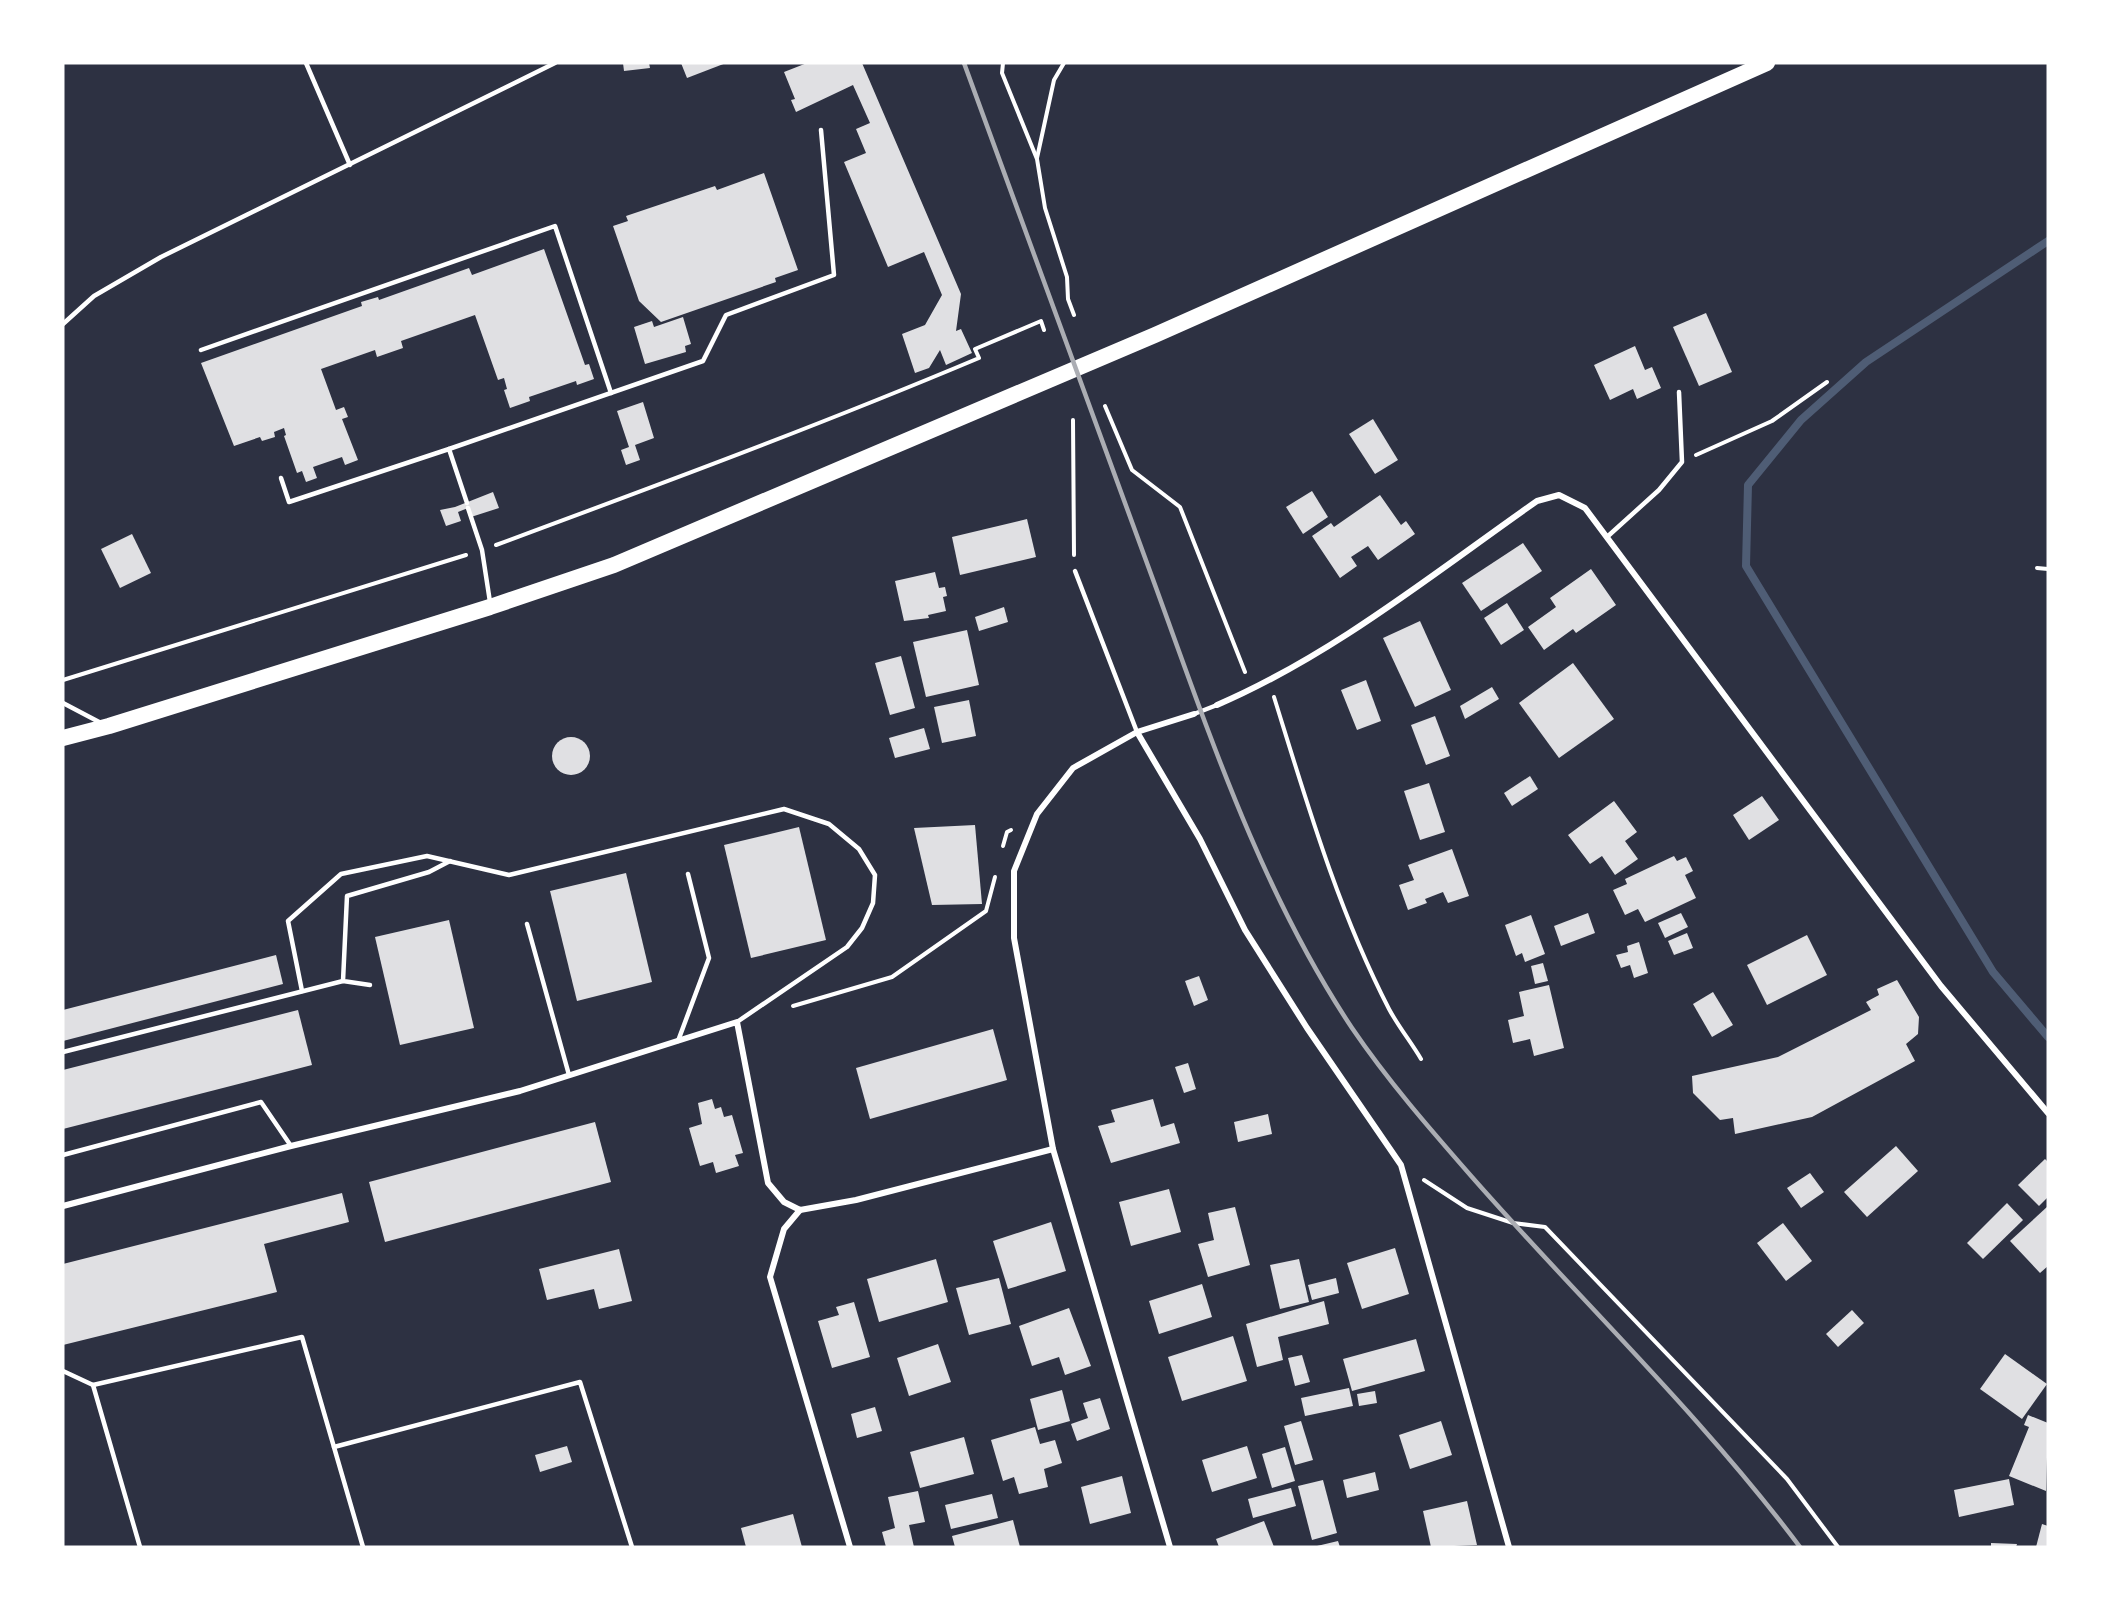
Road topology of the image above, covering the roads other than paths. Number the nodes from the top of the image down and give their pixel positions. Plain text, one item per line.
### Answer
1 (306, 63) edge
2 (555, 63) edge
3 (1767, 63) edge
4 (821, 130) dead end
5 (350, 165) junction
6 (63, 324) edge
7 (201, 350) dead end
8 (1678, 392) dead end
9 (611, 393) junction
10 (449, 450) junction
11 (281, 478) dead end
12 (1607, 537) junction
13 (1075, 571) road end
14 (490, 607) junction
15 (63, 703) edge
16 (1217, 705) joint
17 (1194, 714) joint
18 (109, 726) junction
19 (1137, 732) junction
20 (63, 738) edge
21 (450, 861) junction
22 (688, 874) dead end
23 (527, 924) dead end
24 (343, 981) junction
25 (370, 985) dead end
26 (302, 991) junction
27 (737, 1022) junction
28 (678, 1041) junction
29 (63, 1052) edge
30 (569, 1075) junction
31 (2048, 1113) edge
32 (291, 1146) junction
33 (1053, 1149) junction
34 (63, 1155) edge
35 (63, 1206) edge
36 (800, 1210) junction
37 (63, 1371) edge
38 (93, 1385) junction
39 (334, 1446) junction
40 (140, 1547) edge
41 (363, 1547) edge
42 (632, 1547) edge
43 (850, 1547) edge
44 (1170, 1547) edge
45 (1509, 1547) edge

1 - 5 lane
2 - 5 lane
3 - 14 highway
4 - 9 lane
5 - 6 lane
7 - 9 lane
8 - 12 lane
9 - 10 lane
10 - 11 lane
10 - 14 lane
12 - 16 street
12 - 31 street
13 - 19 lane
14 - 18 highway
15 - 18 lane
16 - 17 lane
17 - 19 street
18 - 20 highway
19 - 33 street
19 - 45 street
21 - 24 lane
21 - 26 lane
21 - 27 lane
22 - 28 lane
23 - 30 lane
24 - 25 lane
24 - 26 lane
26 - 29 lane
27 - 28 street
27 - 36 street
28 - 30 street
30 - 32 street
32 - 34 lane
32 - 35 street
33 - 36 street
33 - 44 street
36 - 43 street
37 - 38 lane
38 - 39 lane
38 - 40 lane
39 - 41 lane
39 - 42 lane

